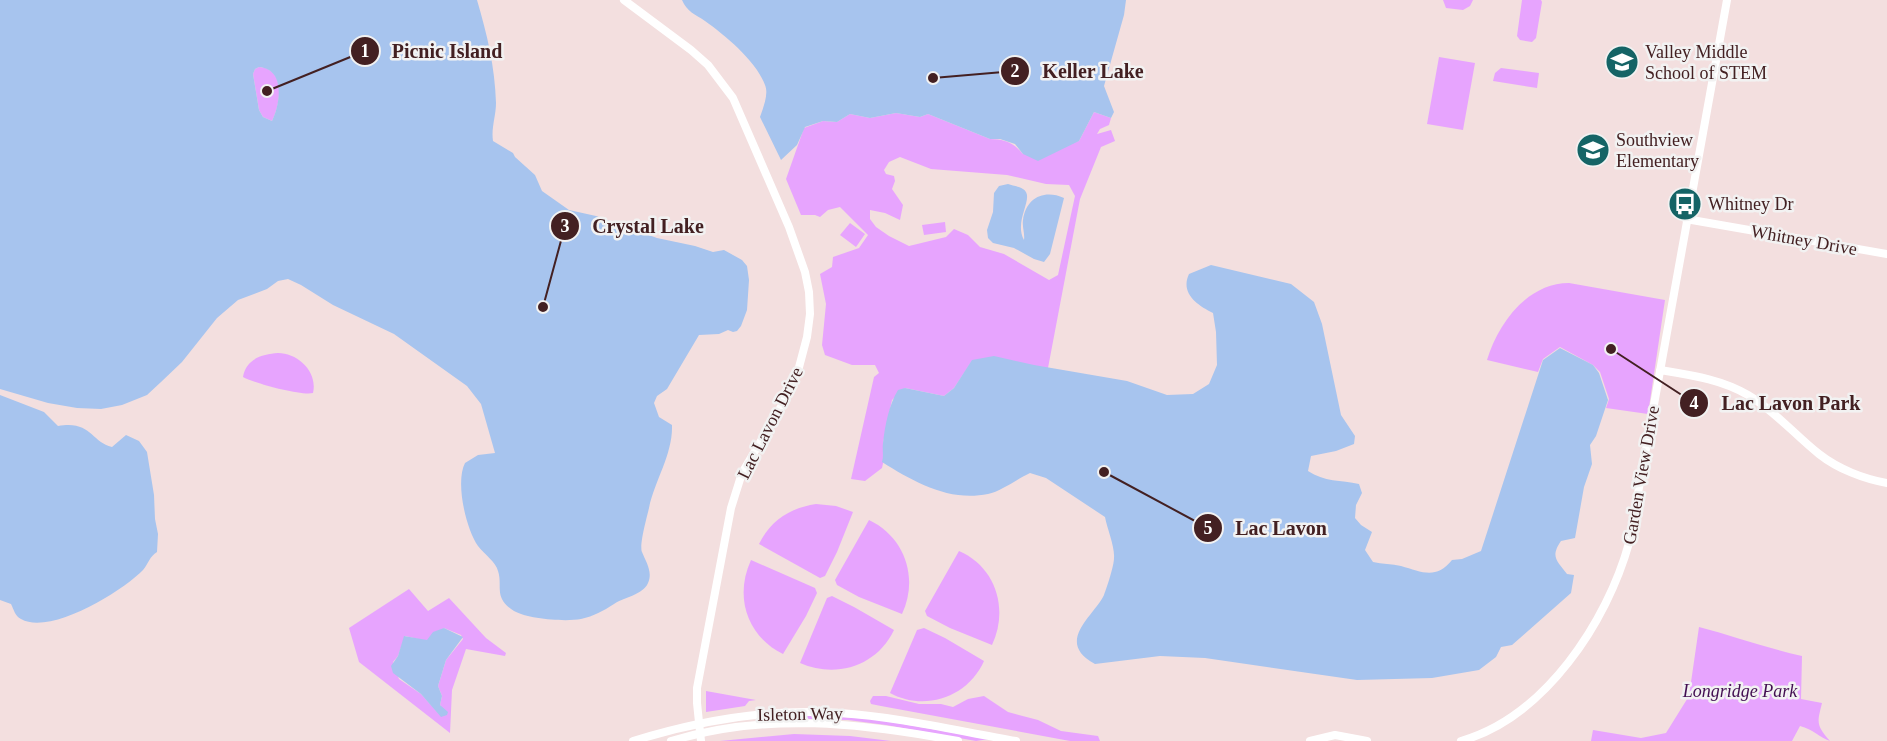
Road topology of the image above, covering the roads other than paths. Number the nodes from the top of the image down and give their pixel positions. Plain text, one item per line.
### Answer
1 (624, 0) edge
2 (1727, 0) edge
3 (1686, 219) junction
4 (1887, 254) edge
5 (1660, 370) junction
6 (1887, 483) edge
7 (700, 731) edge
8 (633, 741) edge
9 (671, 741) edge
10 (958, 741) edge
11 (1016, 741) edge
12 (1310, 741) edge
13 (1367, 741) edge
14 (1461, 741) edge

1 - 7 street, Lac Lavon Drive
2 - 3 street, Garden View Drive
3 - 4 street, Whitney Drive
3 - 5 street, Garden View Drive
5 - 6 street
5 - 14 street, Garden View Drive
7 - 8 main road, Isleton Way
7 - 9 main road, Isleton Way
7 - 10 main road, Isleton Way
7 - 11 main road, Isleton Way
12 - 13 street

